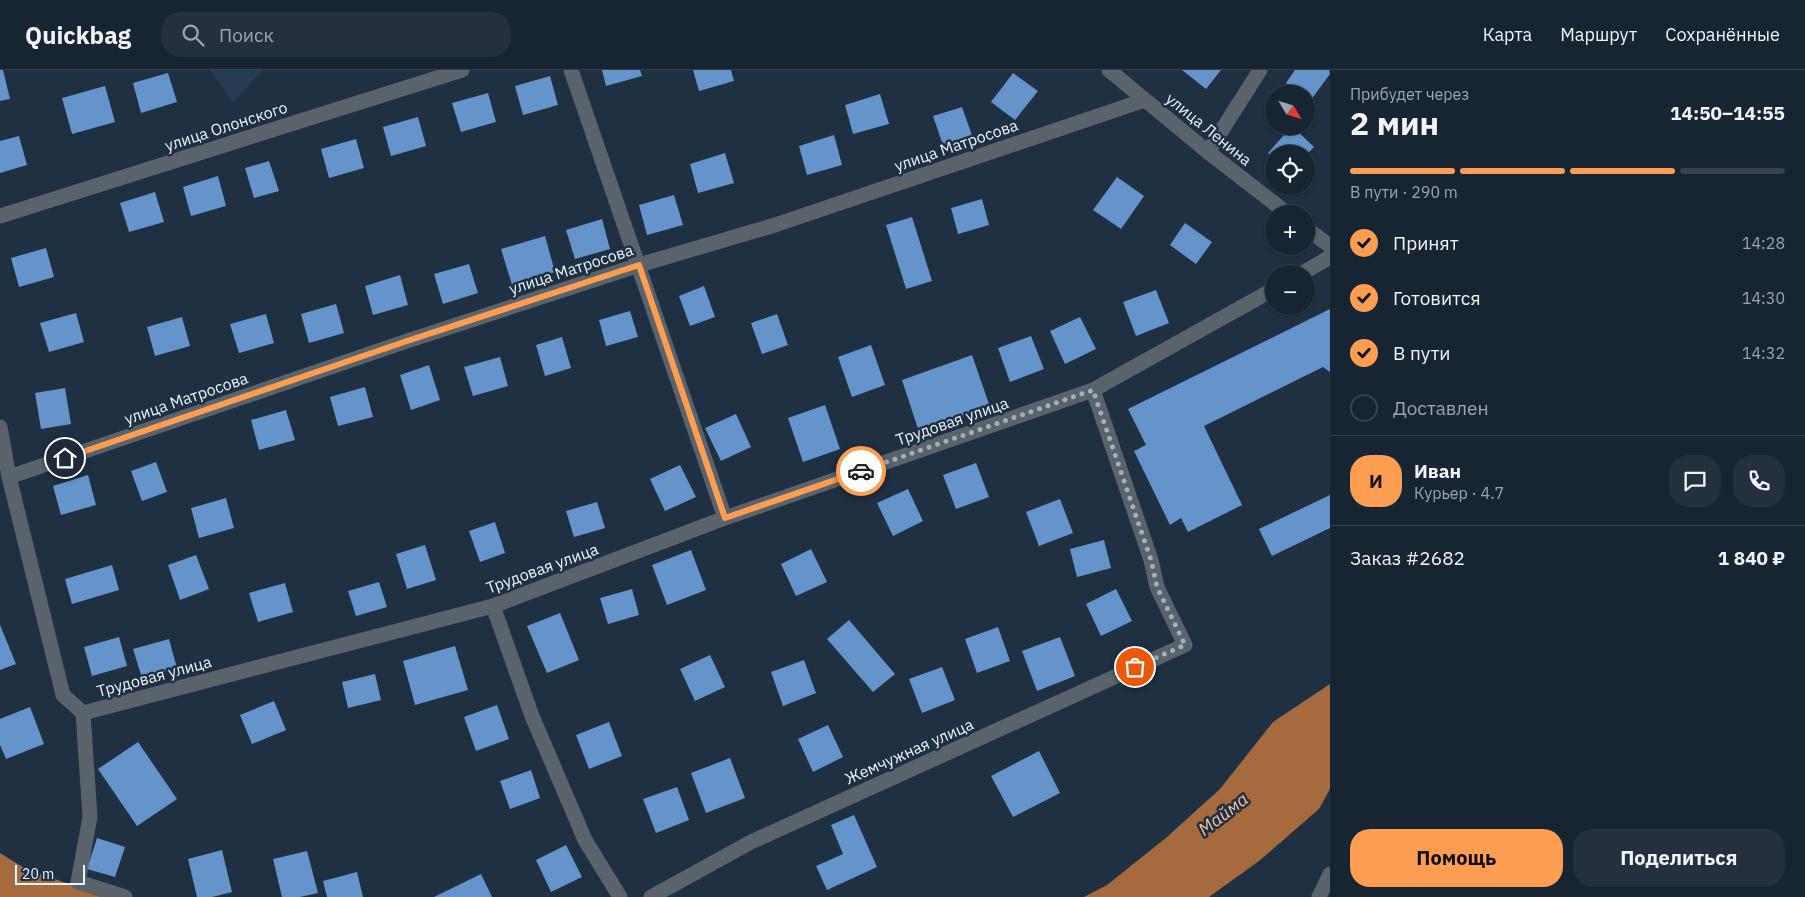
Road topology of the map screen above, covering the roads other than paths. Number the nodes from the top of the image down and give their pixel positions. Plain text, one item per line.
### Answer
1 (462, 70) edge
2 (571, 70) edge
3 (1109, 70) edge
4 (1260, 70) edge
5 (1145, 100) junction
6 (1208, 152) junction
7 (1276, 205) edge
8 (0, 216) edge
9 (1315, 235) edge
10 (1330, 246) edge
11 (1330, 257) edge
12 (639, 265) junction
13 (1315, 266) edge
14 (1265, 294) edge
15 (1093, 390) junction
16 (0, 427) edge
17 (9, 477) junction
18 (725, 518) junction
19 (493, 606) junction
20 (83, 713) junction
21 (1330, 874) edge
22 (125, 897) edge
23 (620, 897) edge
24 (651, 897) edge
25 (1319, 897) edge

1 - 8 street, улица Олонского
2 - 12 street
3 - 5 street, улица Ленина
4 - 6 street
5 - 6 street, улица Ленина
5 - 12 street, улица Матросова
6 - 7 street, улица Ленина
9 - 10 street
11 - 13 street
12 - 17 street, улица Матросова
12 - 18 street
14 - 15 street, Трудовая улица
15 - 18 street, Трудовая улица
15 - 24 street, Жемчужная улица
16 - 17 street, Трудовая улица
17 - 20 street, Трудовая улица
18 - 19 street, Трудовая улица
19 - 20 street, Трудовая улица
19 - 23 street
20 - 22 street
21 - 25 street

